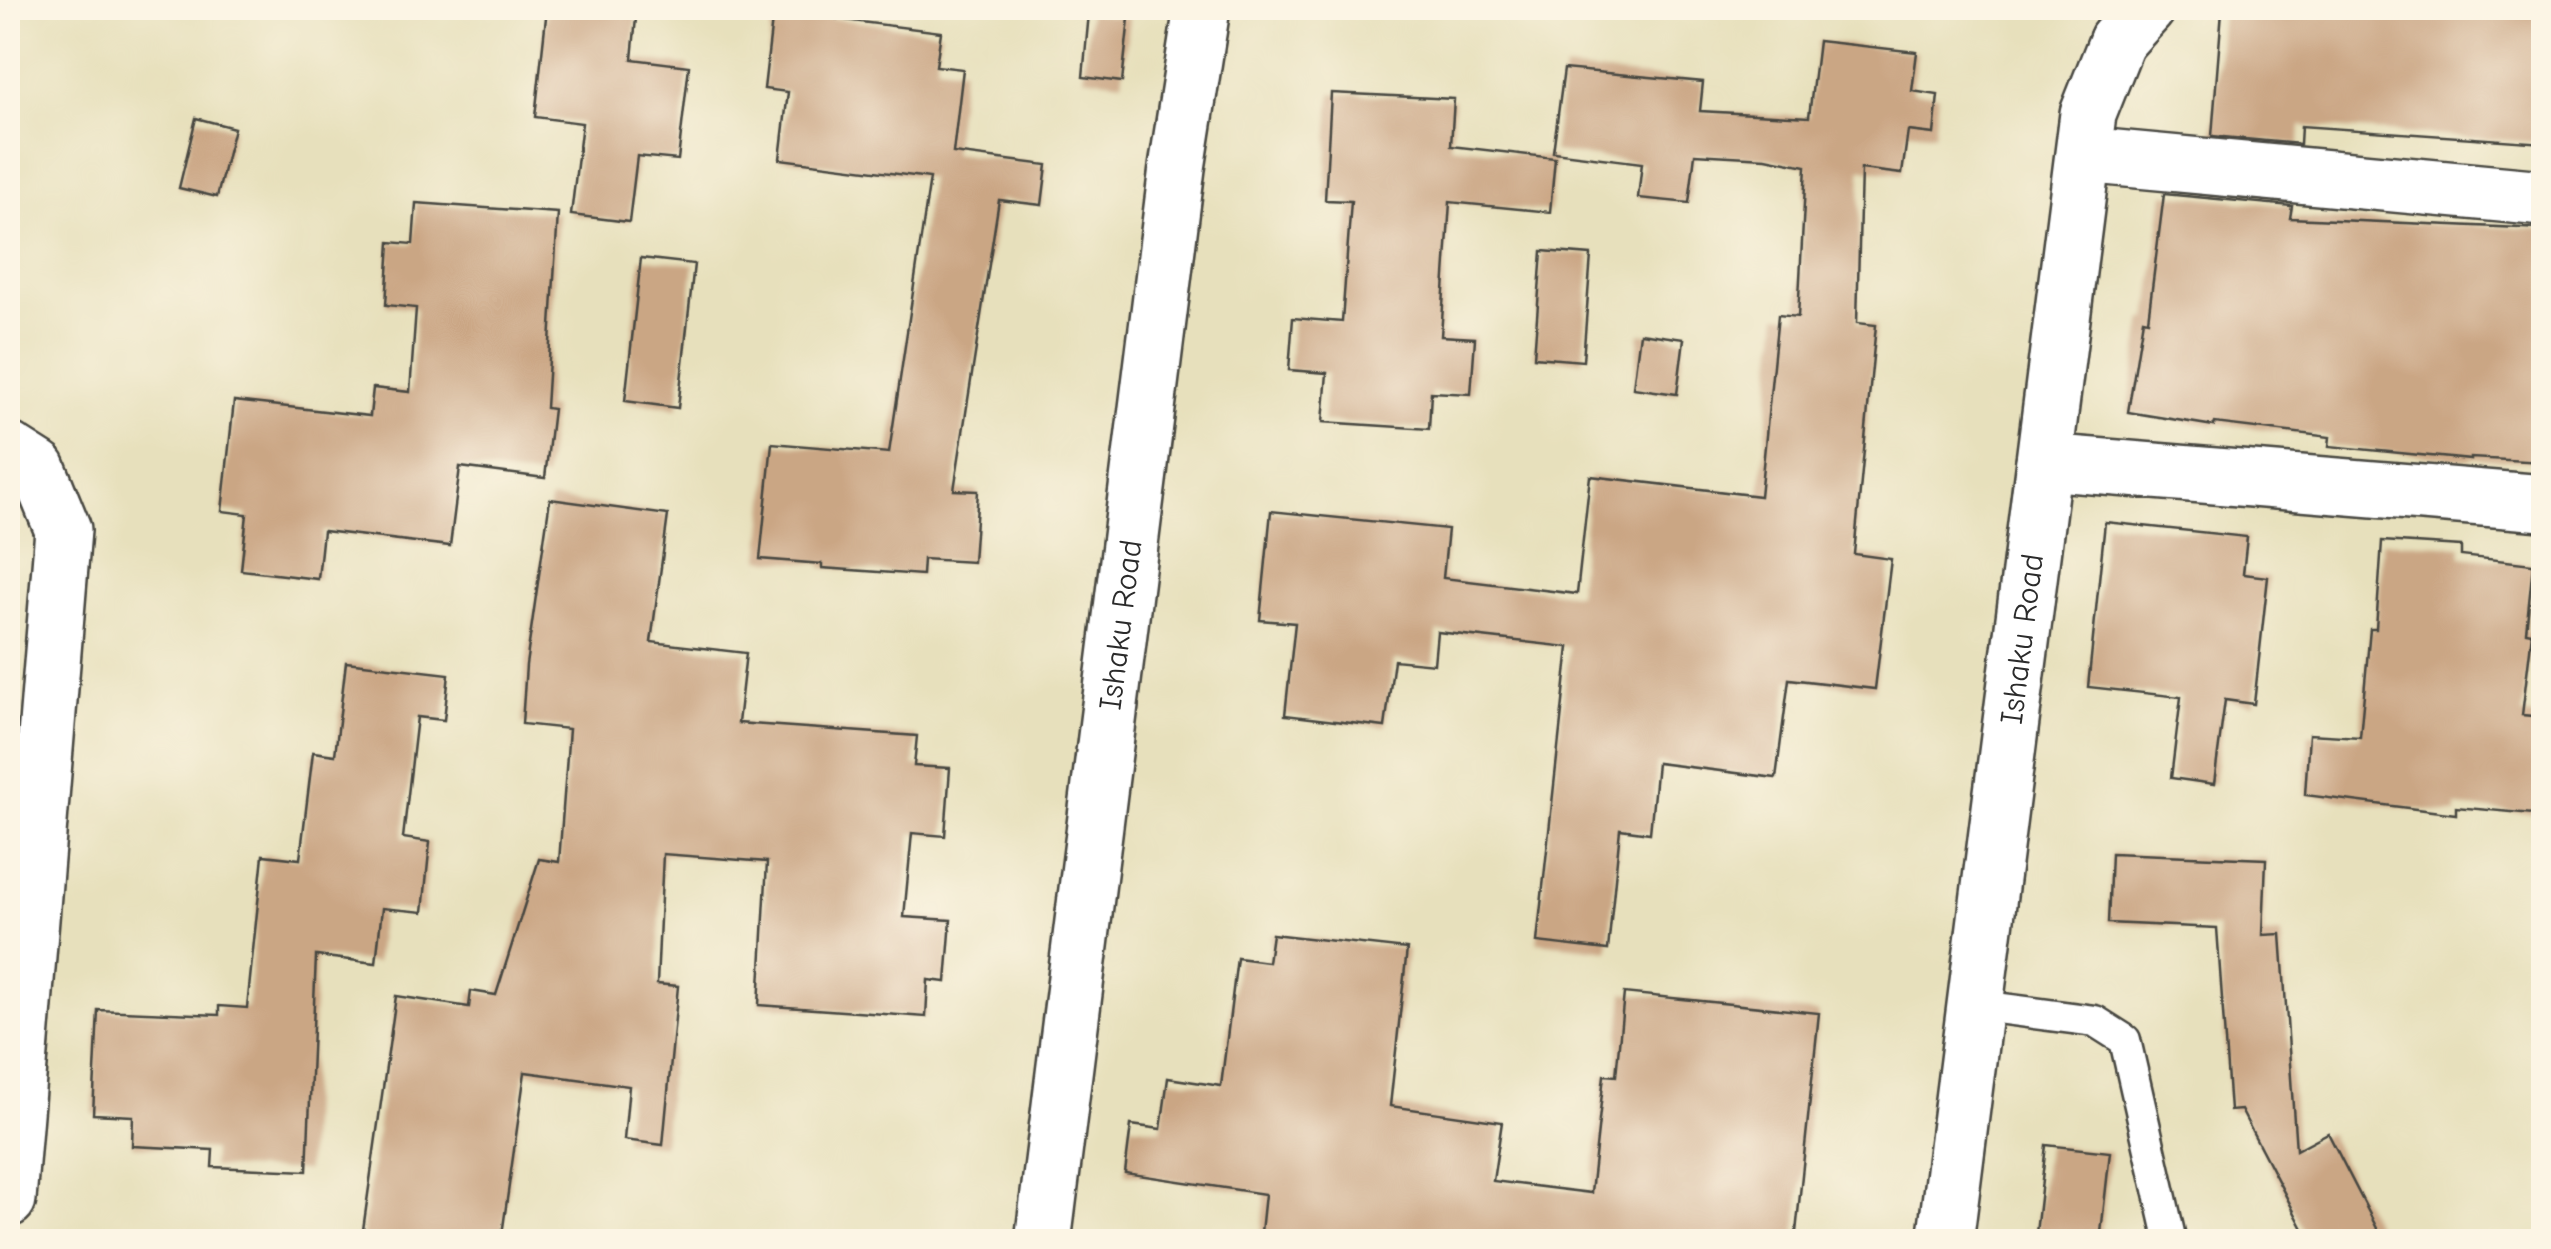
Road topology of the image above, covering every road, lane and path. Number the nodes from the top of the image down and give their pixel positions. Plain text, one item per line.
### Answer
1 (1202, 8) edge
2 (2127, 19) edge
3 (2084, 155) junction
4 (2544, 198) edge
5 (8, 450) edge
6 (2044, 462) junction
7 (2544, 503) edge
8 (1973, 1005) junction
9 (8, 1200) edge
10 (1043, 1242) edge
11 (1945, 1242) edge
12 (2172, 1242) edge

1 - 10 street, Ishaku Road
2 - 3 street, Ishaku Road
3 - 4 street
3 - 6 street, Ishaku Road
5 - 9 street
6 - 7 street
6 - 8 street, Ishaku Road
8 - 11 street, Ishaku Road
8 - 12 lane

